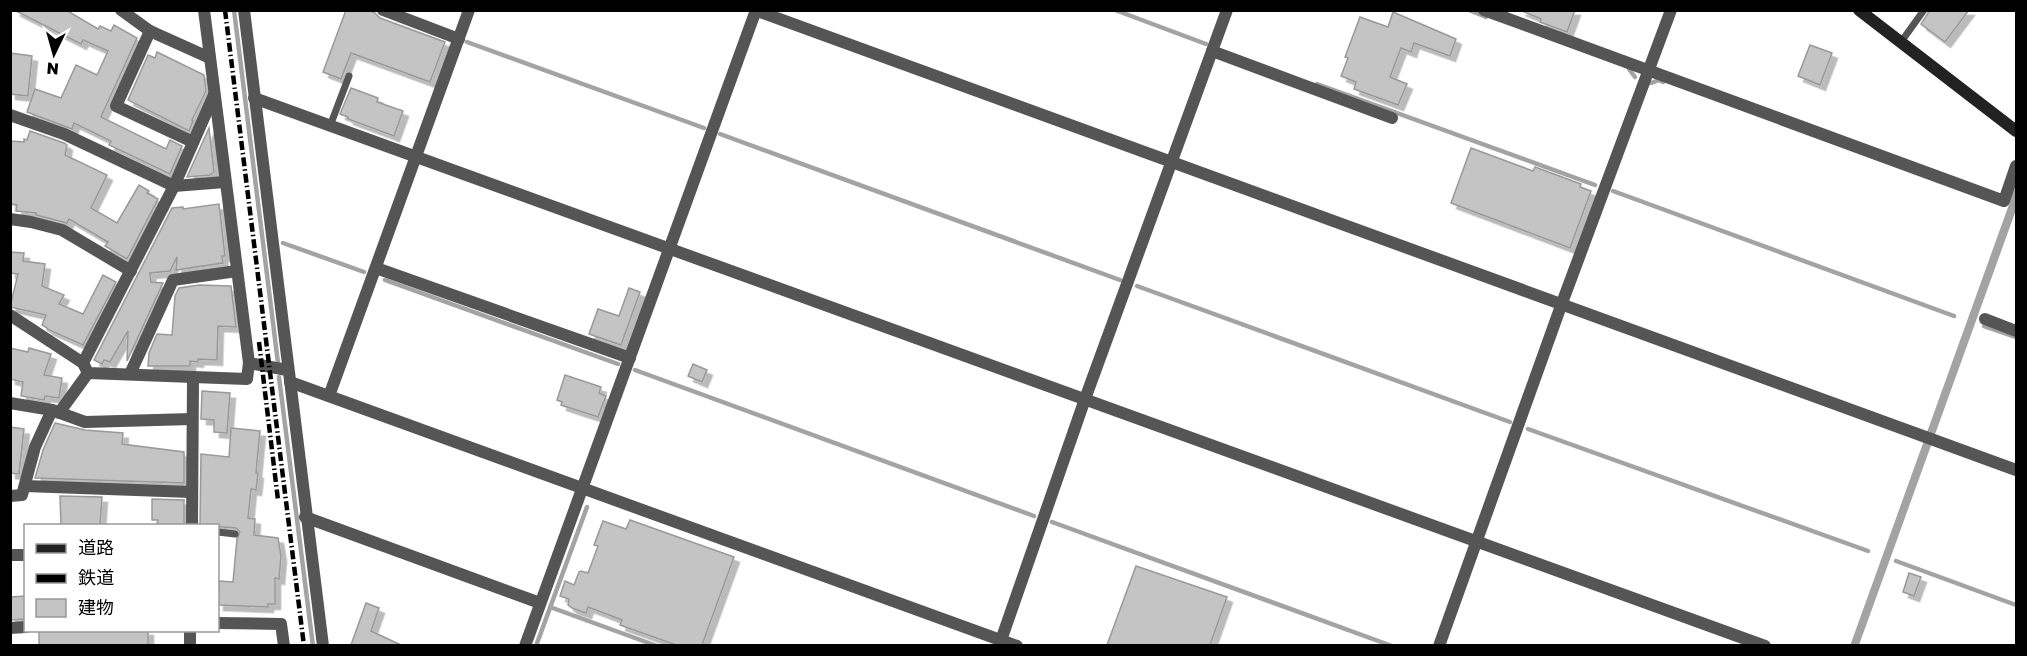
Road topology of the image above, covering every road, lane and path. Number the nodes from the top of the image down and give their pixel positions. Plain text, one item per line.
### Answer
1 (121, 10) edge
2 (204, 10) edge
3 (243, 10) edge
4 (382, 10) edge
5 (470, 10) edge
6 (1227, 10) edge
7 (1484, 10) edge
8 (1671, 10) edge
9 (1859, 10) edge
10 (1924, 10) edge
11 (756, 11) edge
12 (150, 32) junction
13 (459, 39) junction
14 (1900, 42) junction
15 (1212, 51) junction
16 (210, 58) junction
17 (1648, 71) junction
18 (349, 76) dead end
19 (214, 95) junction
20 (254, 98) junction
21 (10, 115) edge
22 (1392, 118) dead end
23 (330, 126) junction
24 (2016, 131) edge
25 (193, 142) junction
26 (416, 157) junction
27 (1171, 162) junction
28 (2016, 166) edge
29 (225, 182) junction
30 (174, 186) junction
31 (10, 219) edge
32 (669, 248) junction
33 (375, 268) junction
34 (131, 271) junction
35 (237, 271) junction
36 (1562, 303) junction
37 (10, 315) edge
38 (1985, 319) dead end
39 (2016, 331) edge
40 (630, 358) junction
41 (249, 363) junction
42 (85, 368) junction
43 (130, 374) junction
44 (289, 376) junction
45 (193, 377) junction
46 (329, 396) junction
47 (1085, 399) junction
48 (10, 403) edge
49 (56, 411) junction
50 (192, 419) junction
51 (2016, 470) edge
52 (25, 486) junction
53 (582, 488) junction
54 (191, 492) junction
55 (10, 496) edge
56 (305, 517) junction
57 (192, 524) edge
58 (219, 532) edge
59 (235, 534) dead end
60 (1477, 540) junction
61 (540, 603) junction
62 (219, 623) edge
63 (1000, 643) edge
64 (284, 645) edge
65 (323, 645) edge
66 (525, 645) edge
67 (1017, 645) edge
68 (1439, 645) edge
69 (1766, 645) edge

1 - 12 street
2 - 16 street
3 - 20 street
4 - 13 street
5 - 13 street
6 - 15 street
7 - 17 street
8 - 17 street
9 - 14 main road
10 - 14 lane
11 - 27 street
11 - 32 street
12 - 16 street
12 - 25 street
13 - 26 street
14 - 24 main road
15 - 22 street
15 - 27 street
16 - 19 street
17 - 28 street
17 - 36 street
18 - 23 lane
19 - 25 street
19 - 29 street
20 - 23 street
20 - 44 street
21 - 30 street
23 - 26 street
25 - 30 street
26 - 32 street
26 - 33 street
27 - 36 street
27 - 47 street
29 - 30 street
29 - 35 street
30 - 34 street
31 - 34 street
32 - 40 street
32 - 47 street
33 - 40 street
33 - 46 street
34 - 42 street
35 - 41 street
35 - 43 street
36 - 51 street
36 - 60 street
37 - 42 street
38 - 39 street
40 - 53 street
41 - 44 street
41 - 45 street
42 - 43 street
42 - 49 street
43 - 45 street
44 - 46 street
44 - 56 street
45 - 50 street
46 - 53 street
47 - 60 street
47 - 63 street
48 - 49 street
49 - 50 street
49 - 52 street
50 - 54 street
52 - 54 street
52 - 55 street
53 - 61 street
53 - 63 street
54 - 57 street
56 - 61 street
56 - 65 street
58 - 59 lane
60 - 68 street
60 - 69 street
61 - 66 street
62 - 64 street
63 - 67 street

